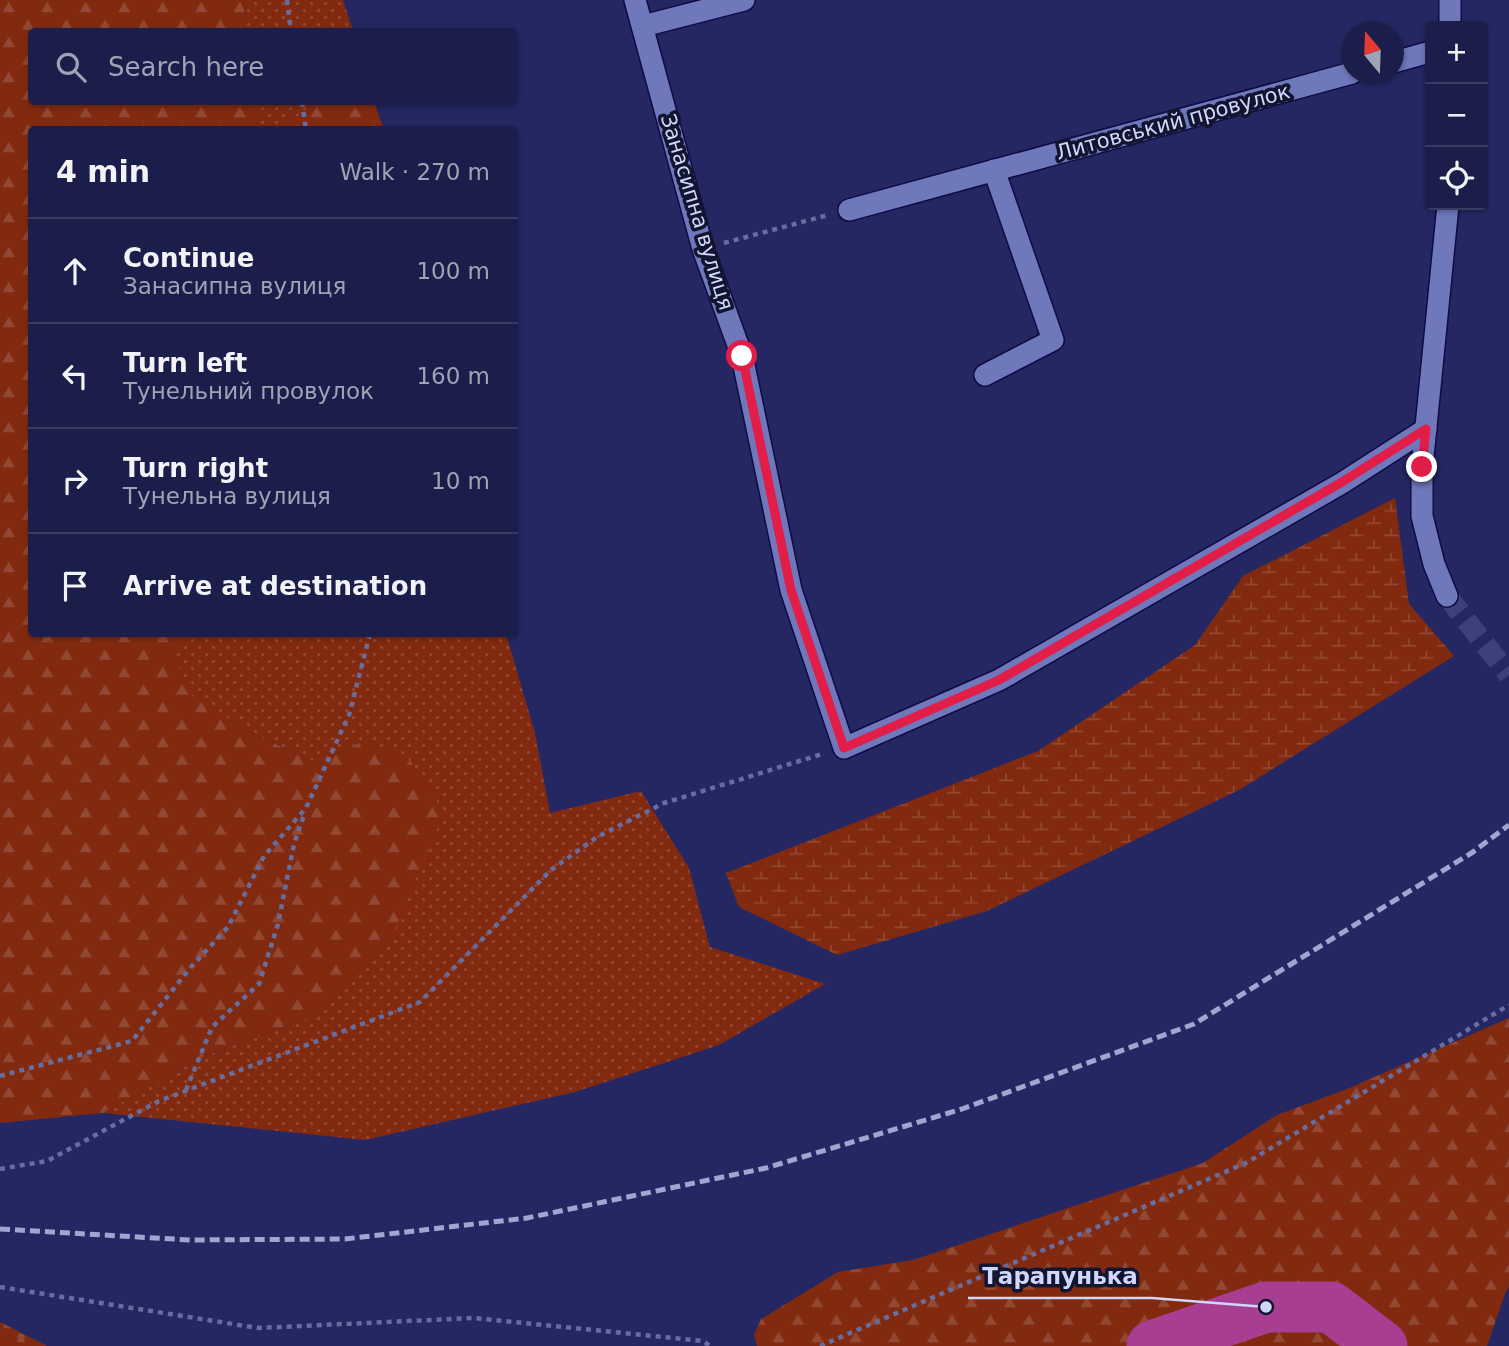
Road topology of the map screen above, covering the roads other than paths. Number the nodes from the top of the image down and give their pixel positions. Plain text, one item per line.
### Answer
1 (635, 0) edge
2 (744, 0) edge
3 (1450, 0) edge
4 (1450, 21) edge
5 (643, 26) junction
6 (1425, 53) edge
7 (1404, 59) edge
8 (1341, 77) edge
9 (995, 170) junction
10 (849, 210) road end
11 (1448, 210) edge
12 (985, 375) dead end
13 (1426, 429) junction
14 (1447, 596) tunnel mouth

1 - 5 street, Занасипна вулиця
2 - 5 street
3 - 4 street
5 - 13 street, Занасипна вулиця
6 - 7 street
8 - 9 street, Литовський провулок
9 - 10 street, Литовський провулок
9 - 12 street
11 - 13 street
13 - 14 street

